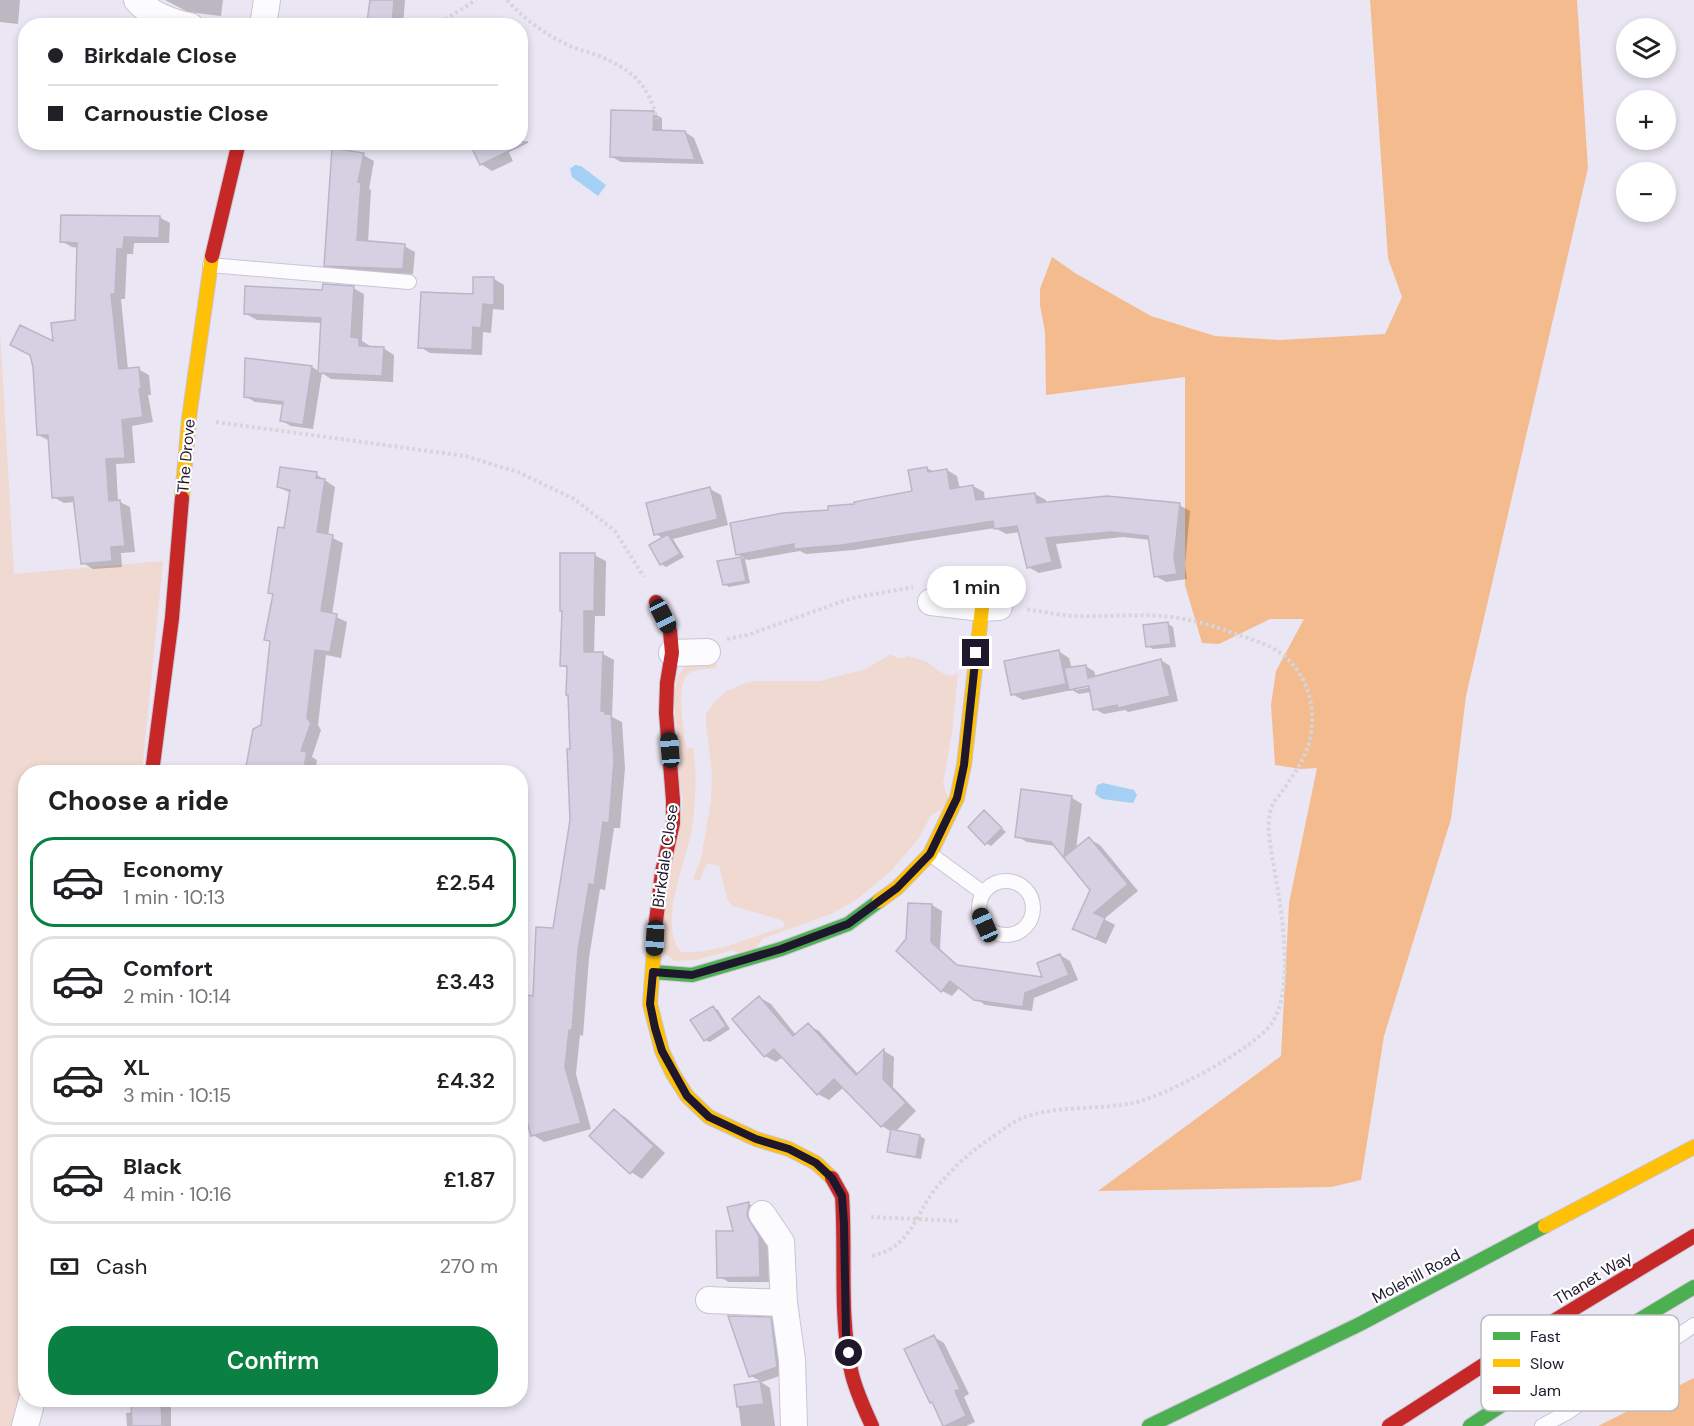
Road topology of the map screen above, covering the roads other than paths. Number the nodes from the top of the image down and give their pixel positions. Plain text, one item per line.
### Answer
1 (137, 0) edge
2 (267, 0) edge
3 (168, 18) edge
4 (264, 18) edge
5 (237, 150) edge
6 (210, 266) junction
7 (409, 282) dead end
8 (656, 602) road end
9 (931, 602) road end
10 (990, 608) joint
11 (707, 652) road end
12 (672, 653) junction
13 (153, 765) edge
14 (930, 854) junction
15 (982, 892) junction
16 (653, 972) junction
17 (1694, 1147) edge
18 (762, 1214) dead end
19 (1694, 1236) edge
20 (1694, 1287) edge
21 (709, 1300) dead end
22 (784, 1302) junction
23 (1564, 1315) edge
24 (1647, 1315) edge
25 (1694, 1325) edge
26 (1679, 1335) edge
27 (1481, 1367) edge
28 (30, 1407) edge
29 (1493, 1411) edge
30 (1571, 1411) edge
31 (1403, 1417) junction
32 (25, 1426) edge
33 (794, 1426) edge
34 (872, 1426) edge
35 (1149, 1426) edge
36 (1380, 1426) edge
37 (1389, 1426) edge
38 (1470, 1426) edge
39 (1542, 1426) edge

1 - 3 street
2 - 4 street
5 - 6 main road, The Drove
6 - 7 lane
6 - 13 main road, The Drove
8 - 12 main road, Birkdale Close
9 - 10 street
10 - 14 main road
11 - 12 street
12 - 16 main road, Birkdale Close
14 - 15 lane
14 - 16 main road
15 - 15 lane
16 - 34 main road, Birkdale Close
17 - 35 main road, Molehill Road
18 - 22 street
19 - 23 main road, Thanet Way
20 - 24 main road
21 - 22 street
22 - 33 street
25 - 26 lane
27 - 31 main road, Thanet Way
28 - 32 street
29 - 38 main road
30 - 39 lane
31 - 36 lane
31 - 37 main road, Thanet Way

